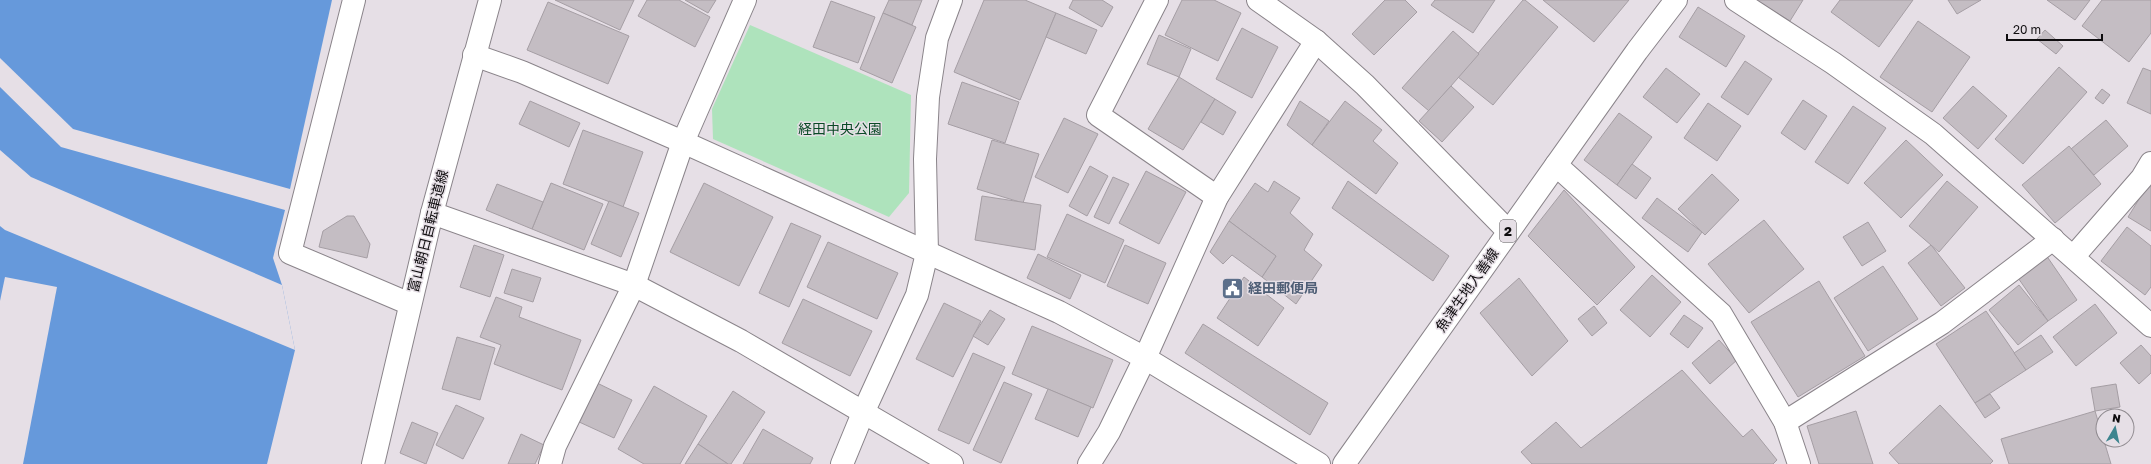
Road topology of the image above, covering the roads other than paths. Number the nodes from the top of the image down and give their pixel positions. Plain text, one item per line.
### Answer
1 (354, 0) edge
2 (490, 0) edge
3 (745, 0) edge
4 (952, 0) edge
5 (1157, 0) edge
6 (1258, 0) edge
7 (1676, 0) edge
8 (1736, 0) edge
9 (1316, 41) junction
10 (474, 54) junction
11 (683, 142) junction
12 (2151, 163) edge
13 (1556, 165) junction
14 (1217, 197) junction
15 (432, 213) junction
16 (1508, 231) junction
17 (2053, 239) junction
18 (928, 253) junction
19 (2074, 256) junction
20 (634, 286) junction
21 (410, 304) junction
22 (2151, 326) edge
23 (1145, 358) junction
24 (863, 413) junction
25 (1785, 422) junction
26 (372, 464) edge
27 (550, 464) edge
28 (842, 464) edge
29 (952, 464) edge
30 (1089, 464) edge
31 (1319, 464) edge
32 (1344, 464) edge
33 (1799, 464) edge

1 - 21 street
2 - 10 street, 富山朝日自転車道線
3 - 11 street
4 - 18 street
5 - 14 street
6 - 9 street
7 - 13 street, 魚津生地入善線 / 2
8 - 17 street
9 - 14 street
9 - 16 street
10 - 11 street
10 - 15 street, 富山朝日自転車道線
11 - 18 street
11 - 20 street
12 - 19 street
13 - 16 street, 魚津生地入善線 / 2
13 - 25 street
14 - 23 street
15 - 20 street
15 - 21 street, 富山朝日自転車道線
16 - 32 street, 魚津生地入善線 / 2
17 - 19 street
17 - 25 street
18 - 23 street
18 - 24 street
19 - 22 street
20 - 24 street
20 - 27 street
21 - 26 street, 富山朝日自転車道線
23 - 30 street
23 - 31 street
24 - 28 street
24 - 29 street
25 - 33 street

